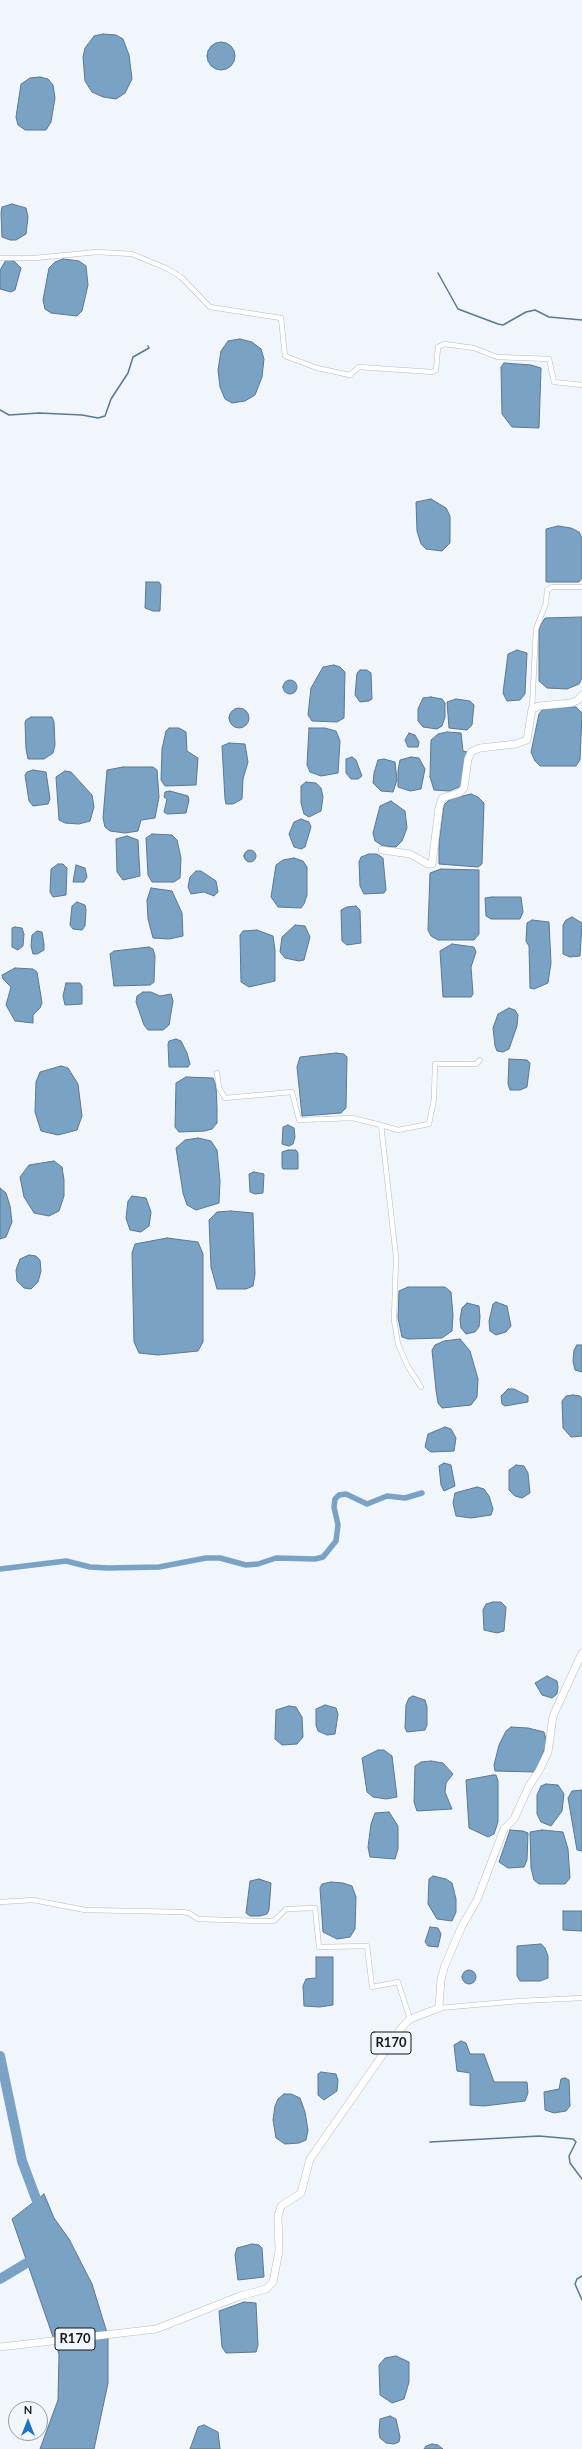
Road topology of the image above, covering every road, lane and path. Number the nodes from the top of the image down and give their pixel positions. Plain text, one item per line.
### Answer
1 (0, 258) edge
2 (582, 385) edge
3 (582, 587) edge
4 (582, 695) edge
5 (532, 709) junction
6 (382, 850) dead end
7 (480, 1060) dead end
8 (217, 1073) dead end
9 (381, 1125) junction
10 (421, 1387) dead end
11 (582, 1653) edge
12 (0, 1902) edge
13 (582, 1998) edge
14 (439, 2008) junction
15 (410, 2019) junction
16 (0, 2347) edge

1 - 2 street
3 - 5 street
4 - 5 main road
5 - 6 main road
7 - 9 street
8 - 9 street
9 - 10 street
11 - 14 main road
12 - 15 street
13 - 14 street
14 - 15 main road, R170
15 - 16 main road, R170

